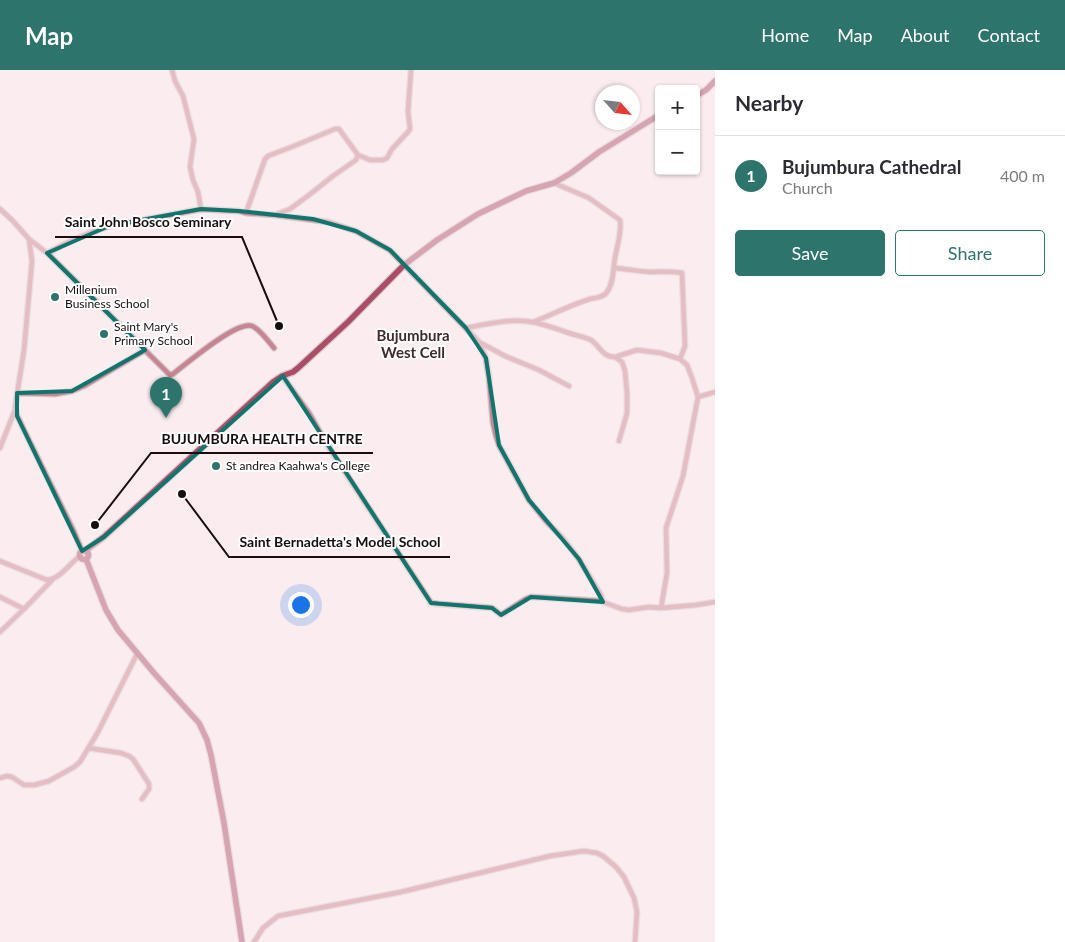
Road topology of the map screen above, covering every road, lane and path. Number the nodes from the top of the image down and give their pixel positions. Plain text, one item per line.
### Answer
1 (172, 70) edge
2 (411, 70) edge
3 (715, 80) edge
4 (700, 94) edge
5 (655, 117) edge
6 (358, 155) junction
7 (554, 183) junction
8 (0, 209) edge
9 (200, 209) junction
10 (246, 213) junction
11 (276, 215) junction
12 (29, 239) junction
13 (47, 252) junction
14 (404, 264) junction
15 (614, 268) junction
16 (532, 322) junction
17 (466, 328) junction
18 (479, 342) junction
19 (274, 348) dead end
20 (145, 350) junction
21 (615, 357) junction
22 (680, 359) junction
23 (282, 376) junction
24 (569, 386) dead end
25 (715, 392) edge
26 (16, 393) junction
27 (698, 397) junction
28 (15, 410) junction
29 (620, 441) dead end
30 (0, 448) edge
31 (83, 555) junction
32 (0, 561) edge
33 (53, 579) junction
34 (0, 597) edge
35 (602, 602) junction
36 (715, 602) edge
37 (661, 608) junction
38 (24, 609) junction
39 (0, 632) edge
40 (137, 654) junction
41 (88, 748) junction
42 (0, 778) edge
43 (142, 798) dead end
44 (242, 942) edge
45 (254, 942) edge
46 (635, 942) edge

1 - 9 street
2 - 6 street
3 - 4 street
5 - 7 street
6 - 10 street
6 - 11 street
7 - 14 street
7 - 15 street
8 - 12 street
9 - 10 street
9 - 13 street
10 - 11 street
11 - 14 street
12 - 13 street
12 - 26 street
13 - 20 street
14 - 17 street
14 - 23 street
15 - 16 street
15 - 22 street
16 - 17 street
16 - 21 street
17 - 18 street
18 - 24 street
18 - 35 street
19 - 20 street
20 - 26 street
21 - 22 street
21 - 29 street
22 - 27 street
23 - 31 street
23 - 35 street
25 - 27 street
26 - 28 street
27 - 37 street
28 - 30 street
28 - 31 street
31 - 33 street
31 - 40 street
32 - 33 street
33 - 38 street
34 - 38 street
35 - 37 street
36 - 37 street
38 - 39 street
40 - 41 street
40 - 44 street
41 - 42 street
41 - 43 street
45 - 46 street

